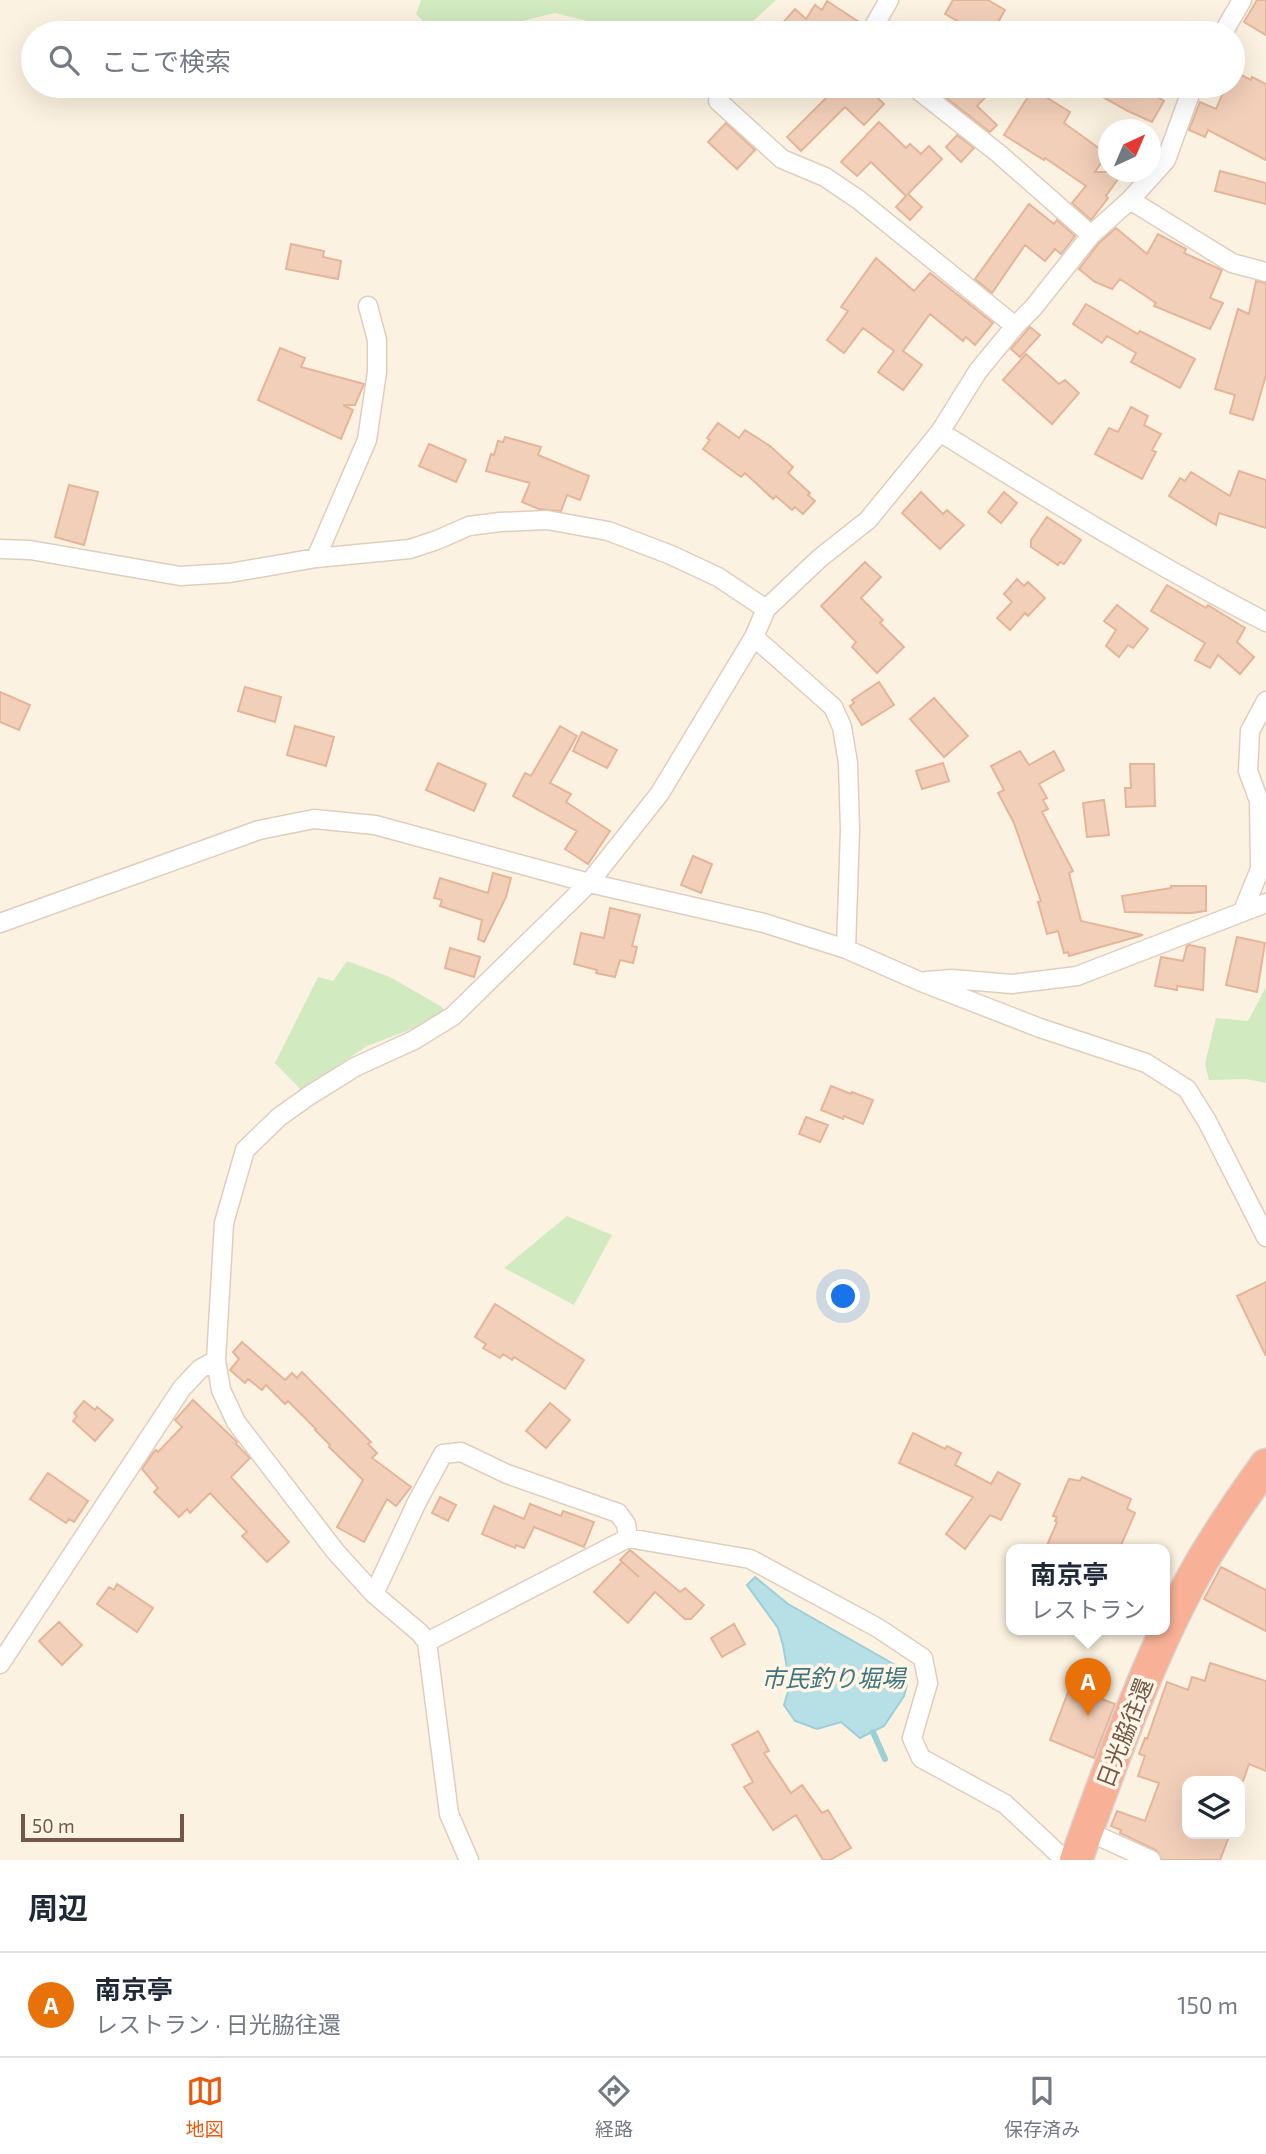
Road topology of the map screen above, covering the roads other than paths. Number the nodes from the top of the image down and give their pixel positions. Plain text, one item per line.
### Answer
1 (889, 0) edge
2 (1242, 0) edge
3 (877, 21) edge
4 (1230, 21) edge
5 (928, 98) edge
6 (1189, 98) edge
7 (718, 101) dead end
8 (1130, 200) junction
9 (1091, 235) junction
10 (1266, 272) edge
11 (368, 306) dead end
12 (1014, 326) junction
13 (940, 432) junction
14 (0, 550) edge
15 (316, 558) junction
16 (766, 609) junction
17 (1266, 622) edge
18 (754, 637) junction
19 (1266, 701) edge
20 (1262, 801) edge
21 (589, 883) junction
22 (1266, 903) edge
23 (1243, 911) junction
24 (0, 923) edge
25 (846, 949) junction
26 (919, 981) junction
27 (1266, 1237) edge
28 (216, 1360) junction
29 (1266, 1465) edge
30 (628, 1538) junction
31 (374, 1594) junction
32 (1170, 1627) edge
33 (1166, 1635) edge
34 (426, 1642) junction
35 (0, 1664) edge
36 (1082, 1846) edge
37 (469, 1860) edge
38 (1065, 1860) edge
39 (1151, 1860) edge

1 - 3 street
2 - 4 street
5 - 9 street
6 - 8 street
7 - 12 street
8 - 9 street
8 - 10 street
9 - 12 street
11 - 15 street
12 - 13 street
13 - 16 street
13 - 17 street
14 - 15 street
15 - 16 street
16 - 18 street
18 - 21 street
18 - 25 street
19 - 20 street
20 - 23 street
21 - 24 street
21 - 25 street
21 - 28 street
22 - 23 street
23 - 26 street
25 - 26 street
26 - 27 street
28 - 31 street
28 - 35 street
29 - 32 highway, 日光脇往還
30 - 31 street
30 - 34 street
30 - 38 street
31 - 34 street
33 - 36 highway, 日光脇往還
34 - 37 street
36 - 39 street

